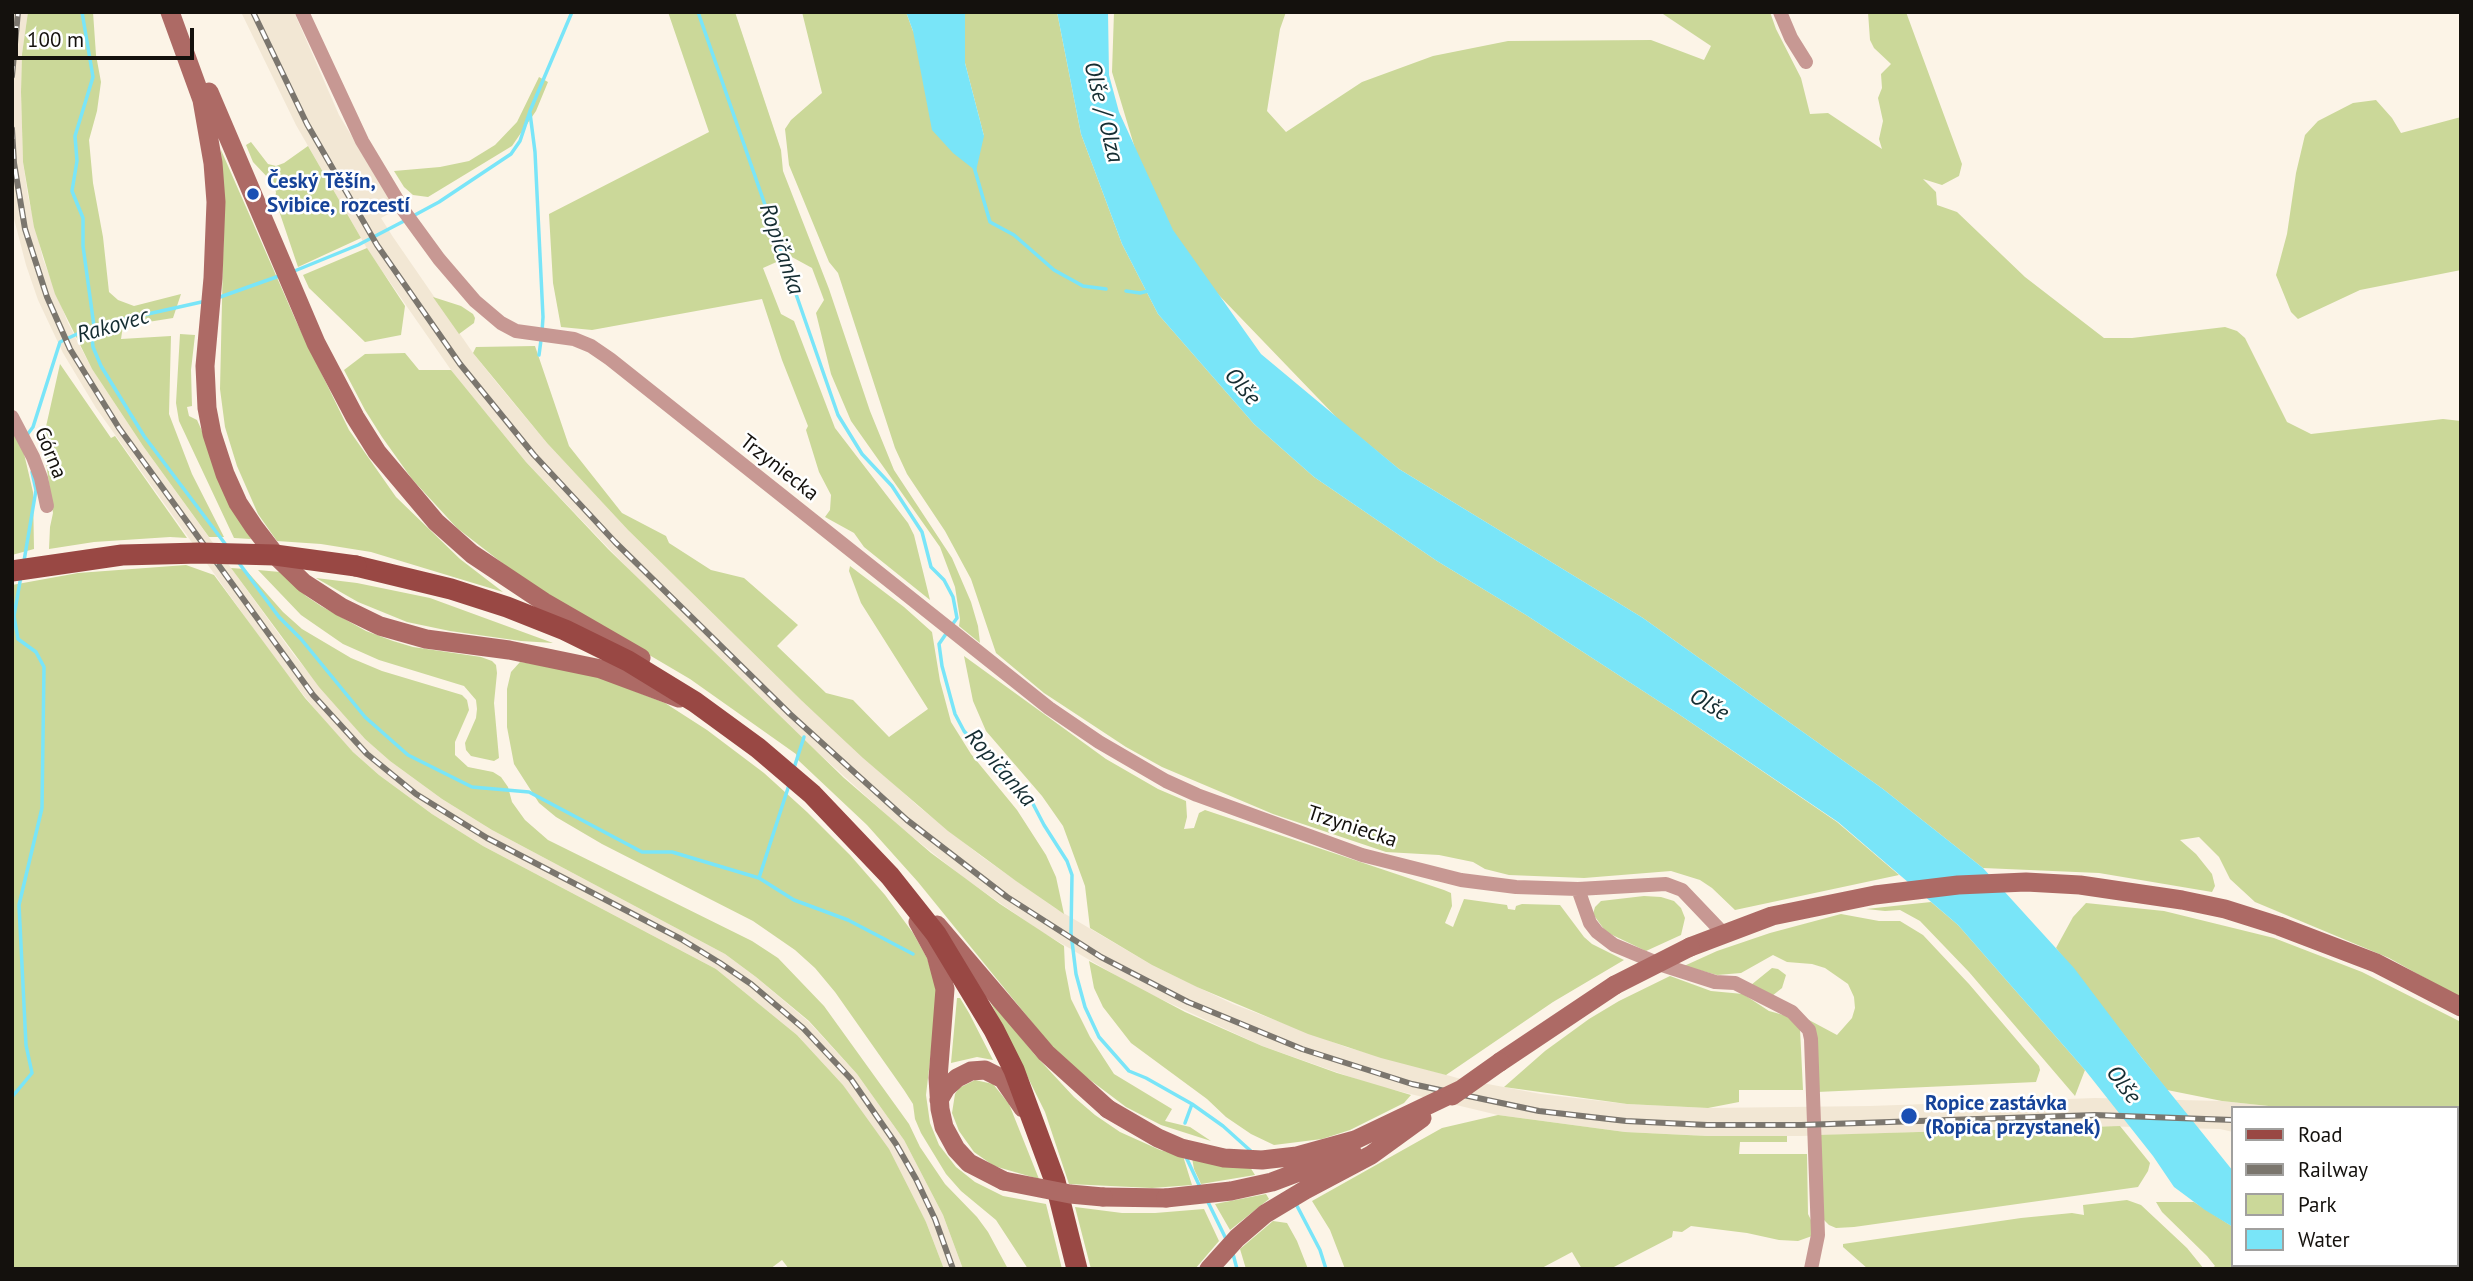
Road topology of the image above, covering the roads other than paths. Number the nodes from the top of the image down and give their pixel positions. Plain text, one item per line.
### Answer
1 (171, 12) edge
2 (302, 12) edge
3 (1780, 12) edge
4 (1805, 62) dead end
5 (12, 417) edge
6 (47, 506) dead end
7 (12, 571) edge
8 (695, 702) junction
9 (890, 876) junction
10 (1578, 890) junction
11 (1723, 933) junction
12 (2461, 1007) edge
13 (1462, 1089) junction
14 (939, 1100) junction
15 (1040, 1136) junction
16 (1077, 1269) edge
17 (1209, 1269) edge
18 (1811, 1269) edge

1 - 8 main road
1 - 8 main road
2 - 10 street, Trzyniecka
3 - 4 street
5 - 6 street, Górna
7 - 8 main road, bridge
8 - 9 main road
9 - 13 main road, bridge
9 - 14 main road
9 - 15 main road
10 - 11 street, Trzyniecka
10 - 18 street
11 - 12 main road
11 - 13 main road, bridge
13 - 14 main road, bridge
13 - 17 main road, bridge
14 - 15 main road
15 - 16 main road

